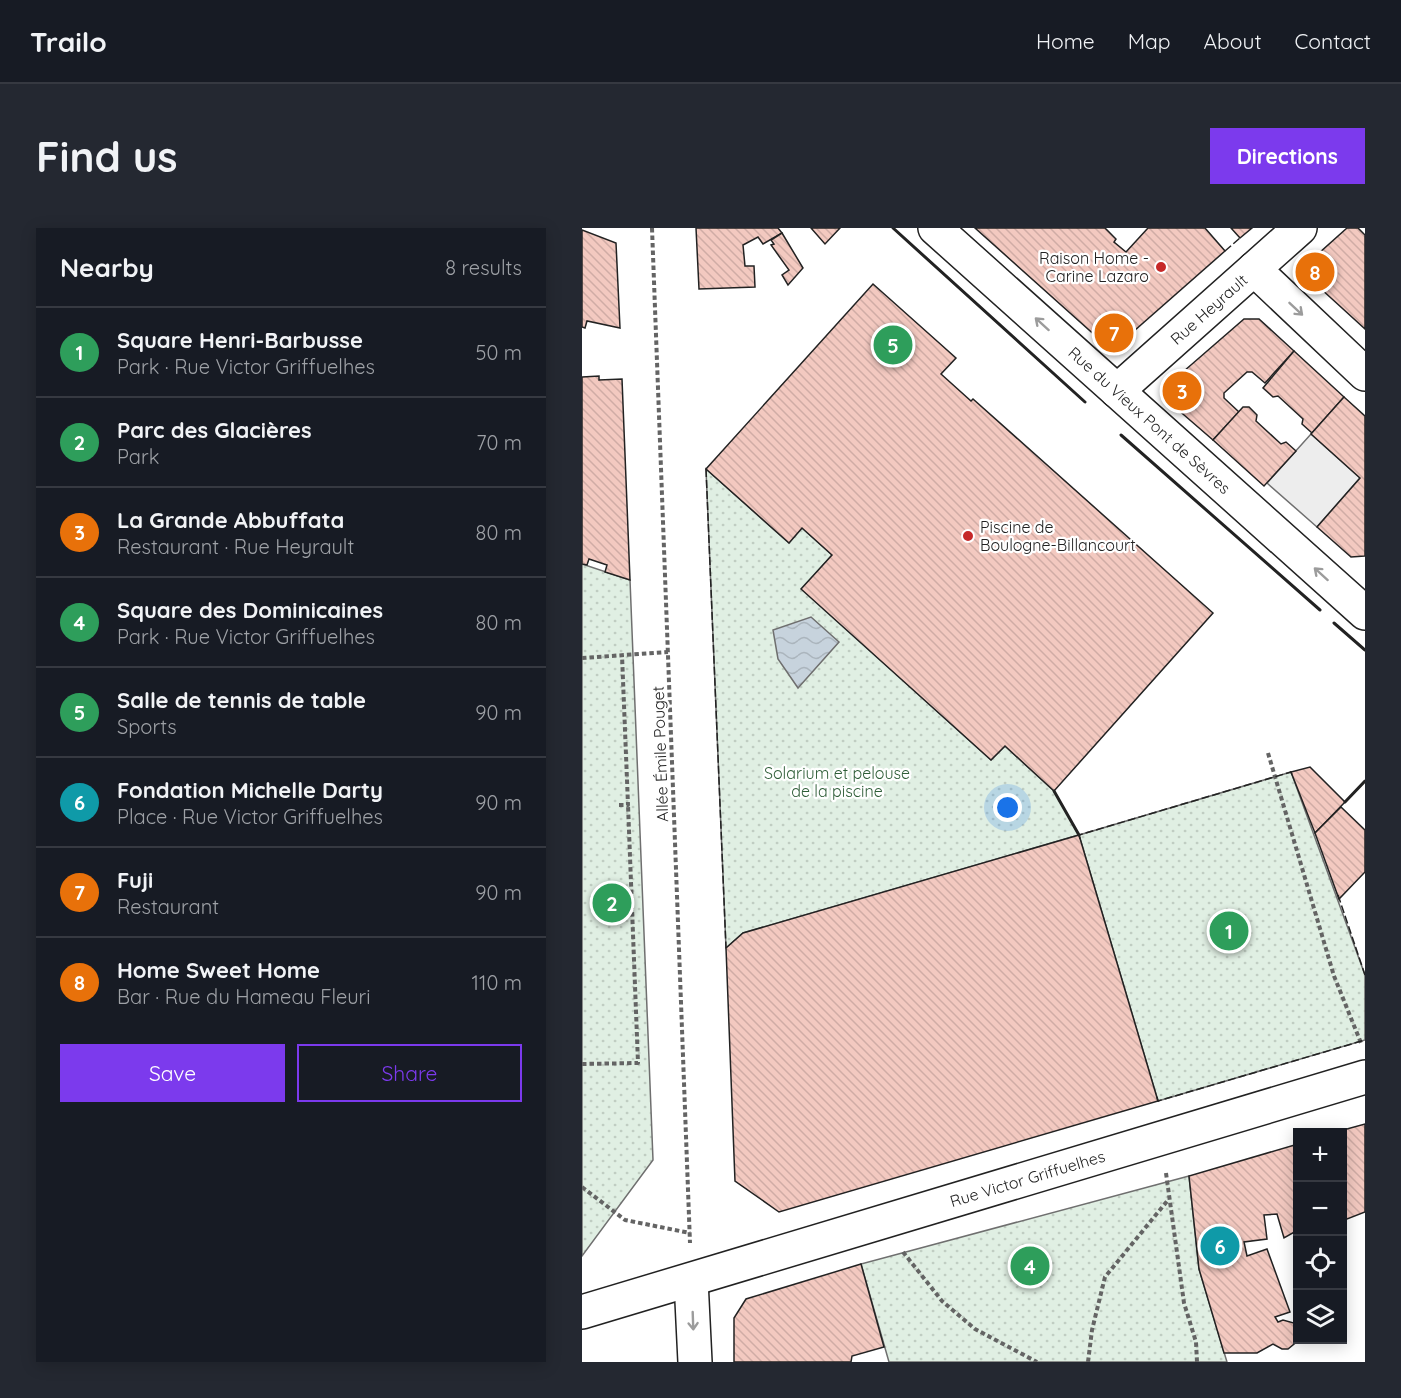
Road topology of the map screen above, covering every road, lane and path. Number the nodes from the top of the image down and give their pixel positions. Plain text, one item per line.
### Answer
1 (652, 228) edge
2 (935, 228) edge
3 (1300, 228) edge
4 (1254, 269) junction
5 (1365, 374) edge
6 (1117, 391) junction
7 (1362, 606) edge
8 (668, 652) junction
9 (622, 655) junction
10 (582, 658) edge
11 (1268, 753) dead end
12 (619, 805) dead end
13 (628, 805) junction
14 (1364, 1063) edge
15 (582, 1064) edge
16 (1158, 1140) junction
17 (582, 1186) edge
18 (1169, 1199) junction
19 (888, 1219) junction
20 (690, 1233) junction
21 (691, 1280) junction
22 (582, 1312) edge
23 (695, 1362) edge
24 (1037, 1362) edge
25 (1088, 1362) edge
26 (1197, 1362) edge

1 - 8 path, Allée Émile Pouget
6 -> 2 street, Rue du Vieux Pont de Sèvres
3 - 4 street, Rue Heyrault
4 -> 5 street
4 - 6 street, Rue Heyrault
7 -> 6 street, Rue du Vieux Pont de Sèvres
8 - 9 path
8 - 20 path, Allée Émile Pouget
9 - 10 path
9 - 13 path
11 - 14 path
12 - 13 path
13 - 15 path
14 - 16 street, Rue Victor Griffuelhes
16 - 18 path
16 - 19 street, Rue Victor Griffuelhes
17 - 20 path
18 - 25 path
18 - 26 path
19 - 21 street, Rue Victor Griffuelhes
19 - 24 path
20 - 21 path, Allée Émile Pouget
21 - 22 street, Rue Victor Griffuelhes
21 -> 23 street

